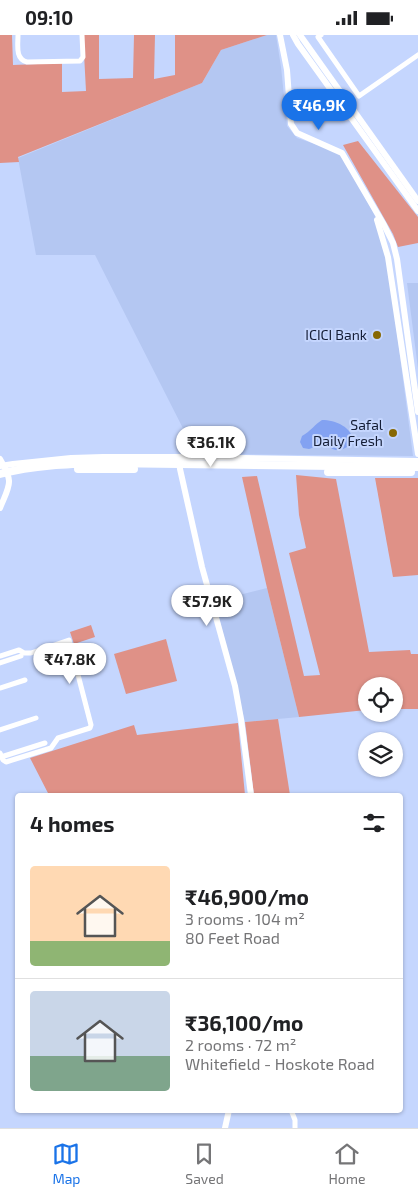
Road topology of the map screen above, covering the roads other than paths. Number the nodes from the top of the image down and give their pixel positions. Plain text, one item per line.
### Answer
1 (18, 35) edge
2 (82, 35) edge
3 (280, 35) edge
4 (293, 35) edge
5 (300, 35) edge
6 (321, 35) edge
7 (418, 55) edge
8 (418, 201) edge
9 (418, 211) edge
10 (378, 216) junction
11 (418, 412) edge
12 (416, 428) edge
13 (418, 455) edge
14 (418, 461) edge
15 (180, 463) junction
16 (418, 467) edge
17 (3, 469) edge
18 (418, 472) edge
19 (0, 479) edge
20 (0, 509) edge
21 (0, 656) edge
22 (21, 656) dead end
23 (0, 663) edge
24 (26, 680) dead end
25 (0, 688) edge
26 (36, 718) dead end
27 (0, 730) edge
28 (45, 743) dead end
29 (1, 755) edge
30 (251, 793) edge
31 (229, 1113) edge
32 (292, 1113) edge
33 (225, 1128) edge
34 (295, 1128) edge

1 - 2 street
3 - 10 street
4 - 9 street
5 - 8 street
6 - 7 street
10 - 11 street
10 - 12 street
12 - 13 street
14 - 15 street
15 - 16 main road
15 - 17 main road
15 - 17 street
15 - 18 main road
15 - 30 street
17 - 19 main road
17 - 20 street
21 - 29 street
22 - 23 street
24 - 25 street
26 - 27 street
28 - 29 street
31 - 33 street
32 - 34 street

